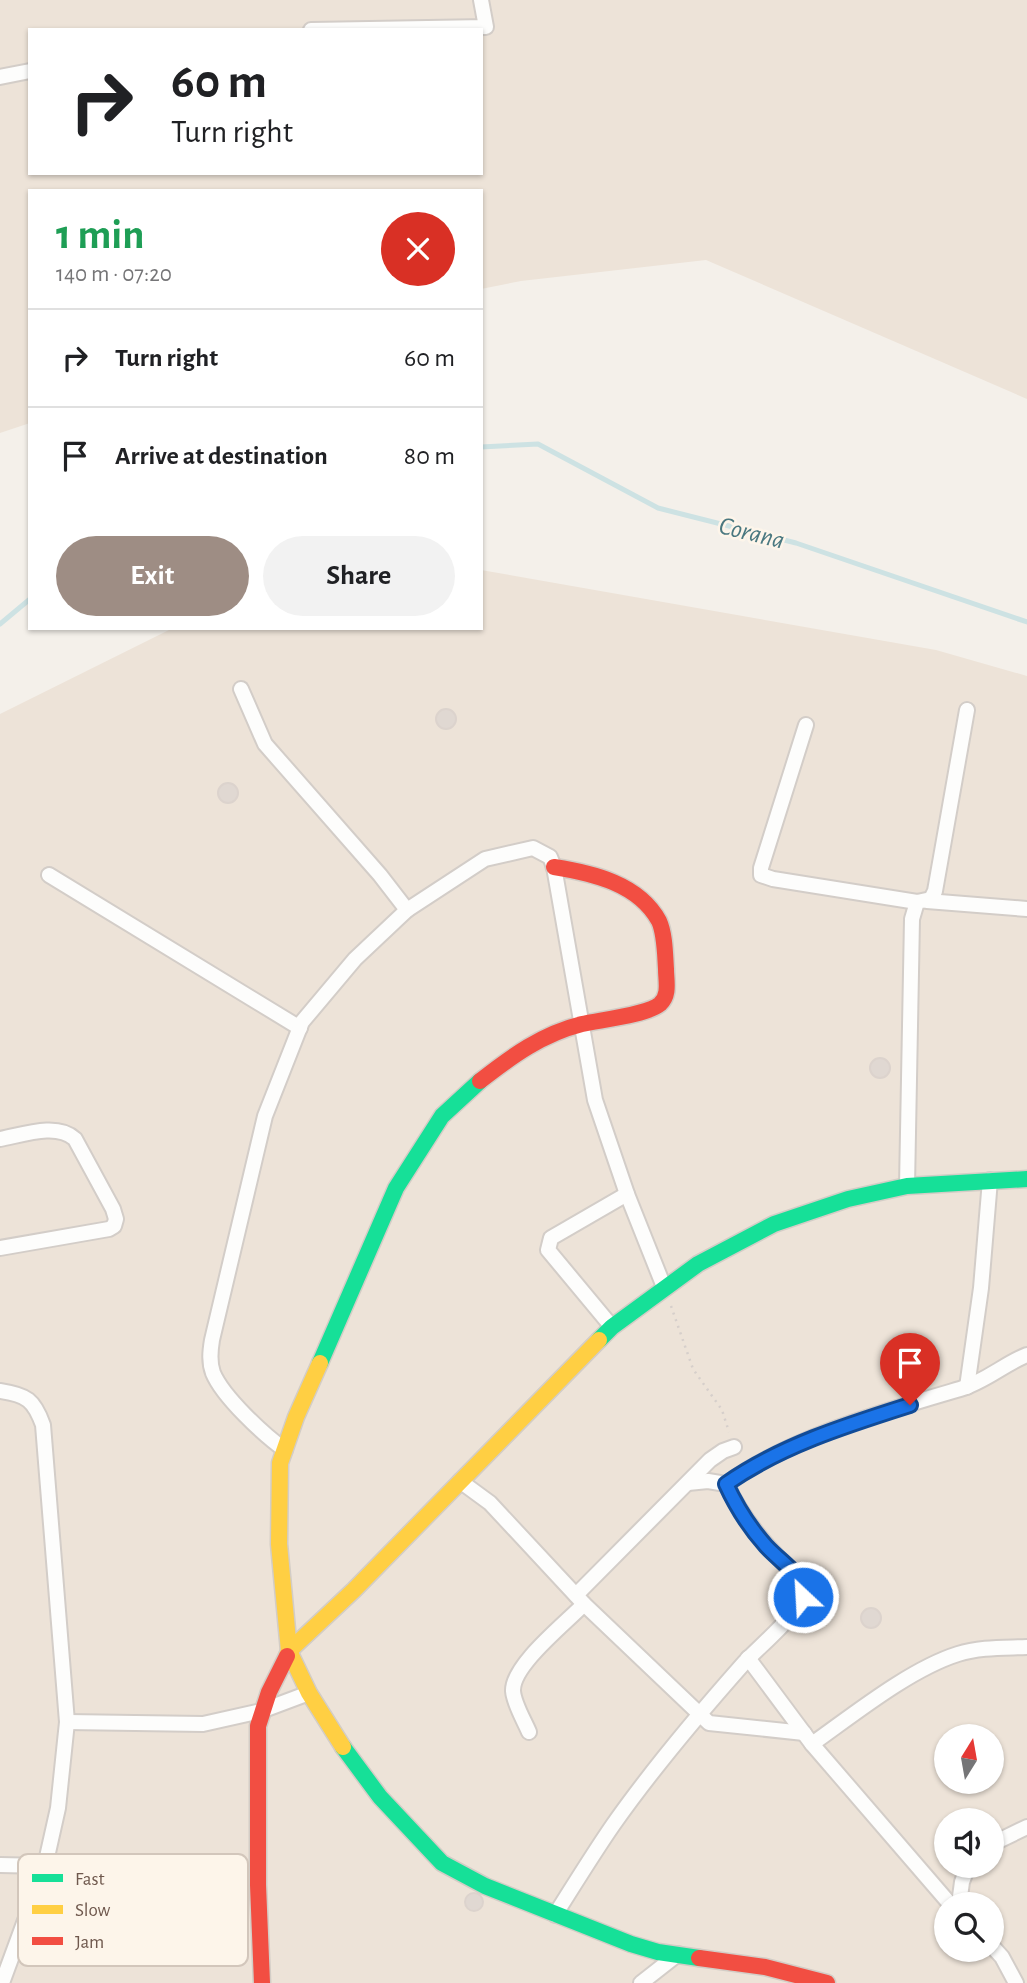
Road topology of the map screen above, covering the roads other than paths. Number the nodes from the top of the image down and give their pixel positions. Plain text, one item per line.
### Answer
1 (481, 0) edge
2 (465, 28) edge
3 (28, 71) edge
4 (0, 77) edge
5 (241, 689) dead end
6 (967, 710) dead end
7 (806, 725) dead end
8 (554, 867) junction
9 (49, 875) dead end
10 (922, 901) junction
11 (1027, 909) edge
12 (407, 911) junction
13 (582, 1024) junction
14 (300, 1028) junction
15 (0, 1139) edge
16 (1027, 1179) edge
17 (990, 1180) junction
18 (907, 1186) junction
19 (627, 1194) junction
20 (0, 1248) edge
21 (664, 1287) junction
22 (612, 1326) junction
23 (1027, 1355) edge
24 (967, 1387) junction
25 (0, 1391) edge
26 (734, 1447) road end
27 (285, 1450) junction
28 (460, 1481) junction
29 (688, 1483) junction
30 (726, 1484) junction
31 (580, 1599) junction
32 (1027, 1647) edge
33 (289, 1651) junction
34 (748, 1658) junction
35 (309, 1693) junction
36 (261, 1711) junction
37 (698, 1714) junction
38 (67, 1722) junction
39 (529, 1732) dead end
40 (808, 1739) junction
41 (1027, 1827) edge
42 (1004, 1838) edge
43 (48, 1854) edge
44 (0, 1865) edge
45 (18, 1865) edge
46 (940, 1892) edge
47 (555, 1915) junction
48 (18, 1939) edge
49 (678, 1954) junction
50 (1004, 1961) edge
51 (2, 1983) edge
52 (262, 1983) edge
53 (641, 1983) edge
54 (827, 1983) edge
55 (1016, 1983) edge

1 - 2 street
3 - 4 street
5 - 12 street
6 - 10 street
7 - 10 street
8 - 12 street
8 - 13 street
8 - 13 street
9 - 14 street
10 - 11 street
10 - 18 street
12 - 14 street
13 - 19 street
13 - 27 street
14 - 27 street
15 - 20 street
16 - 17 street
17 - 18 street
17 - 24 street
18 - 21 street
19 - 21 street
19 - 22 street
21 - 22 street
22 - 28 street
23 - 24 street
24 - 30 street
25 - 38 street
26 - 29 street
27 - 33 street
28 - 31 street
28 - 33 street
29 - 30 street
29 - 31 street
30 - 34 street
31 - 37 street
31 - 39 street
32 - 40 street
33 - 35 street
33 - 36 street
34 - 37 street
34 - 40 street
35 - 36 street
35 - 47 street
36 - 38 street
36 - 52 street
37 - 40 street
37 - 47 street
38 - 43 street
40 - 46 street
41 - 42 street
44 - 45 street
47 - 49 street
48 - 51 street
49 - 53 street
49 - 54 street
50 - 55 street

